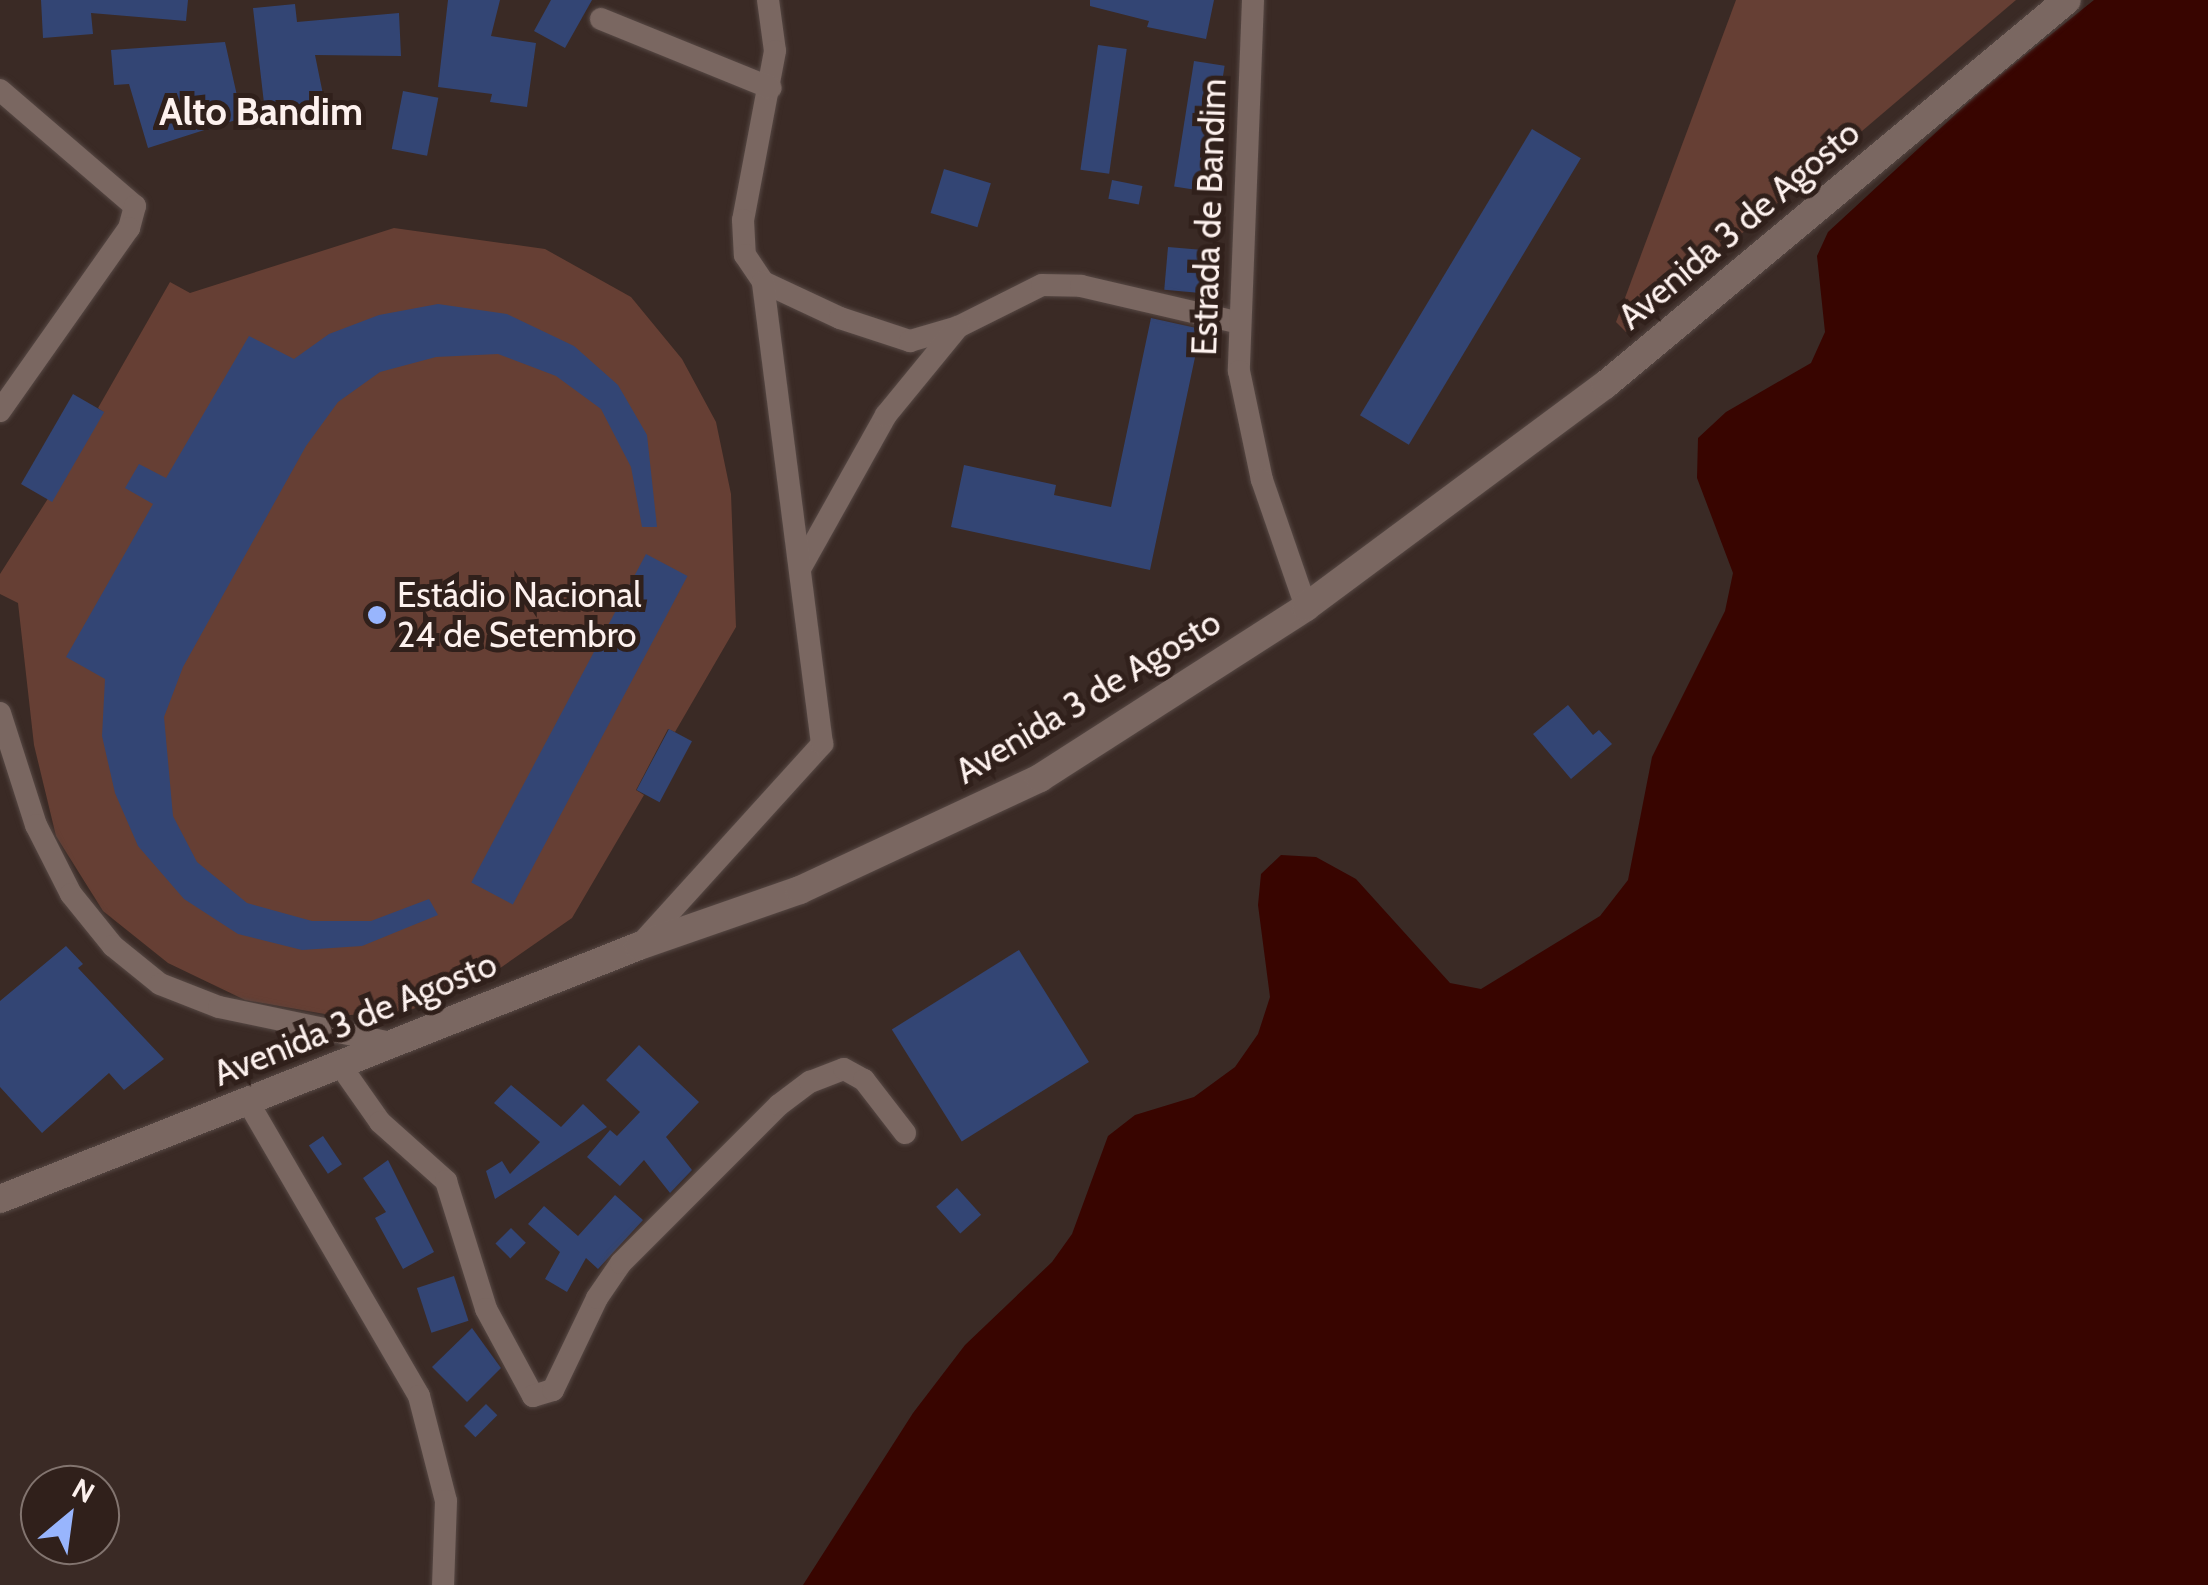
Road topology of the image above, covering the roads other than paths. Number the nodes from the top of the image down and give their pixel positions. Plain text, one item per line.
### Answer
1 (768, 0) edge
2 (1252, 0) edge
3 (2067, 0) edge
4 (601, 20) dead end
5 (771, 88) junction
6 (0, 90) edge
7 (763, 282) junction
8 (1236, 322) junction
9 (958, 327) junction
10 (0, 411) edge
11 (800, 567) junction
12 (1306, 607) junction
13 (0, 713) edge
14 (639, 946) junction
15 (392, 1043) junction
16 (340, 1064) junction
17 (248, 1102) junction
18 (905, 1133) dead end
19 (0, 1199) edge
20 (444, 1585) edge

1 - 5 street
2 - 8 street, Estrada de Bandim
3 - 12 street, Avenida 3 de Agosto
4 - 5 street
5 - 7 street
6 - 10 street
7 - 9 street
7 - 11 street
8 - 9 street
8 - 12 street, Estrada de Bandim
9 - 11 street
11 - 14 street
12 - 14 street, Avenida 3 de Agosto
13 - 15 street
14 - 15 street, Avenida 3 de Agosto
15 - 16 street, Avenida 3 de Agosto
16 - 17 street, Avenida 3 de Agosto
16 - 18 street
17 - 19 street, Avenida 3 de Agosto
17 - 20 street

